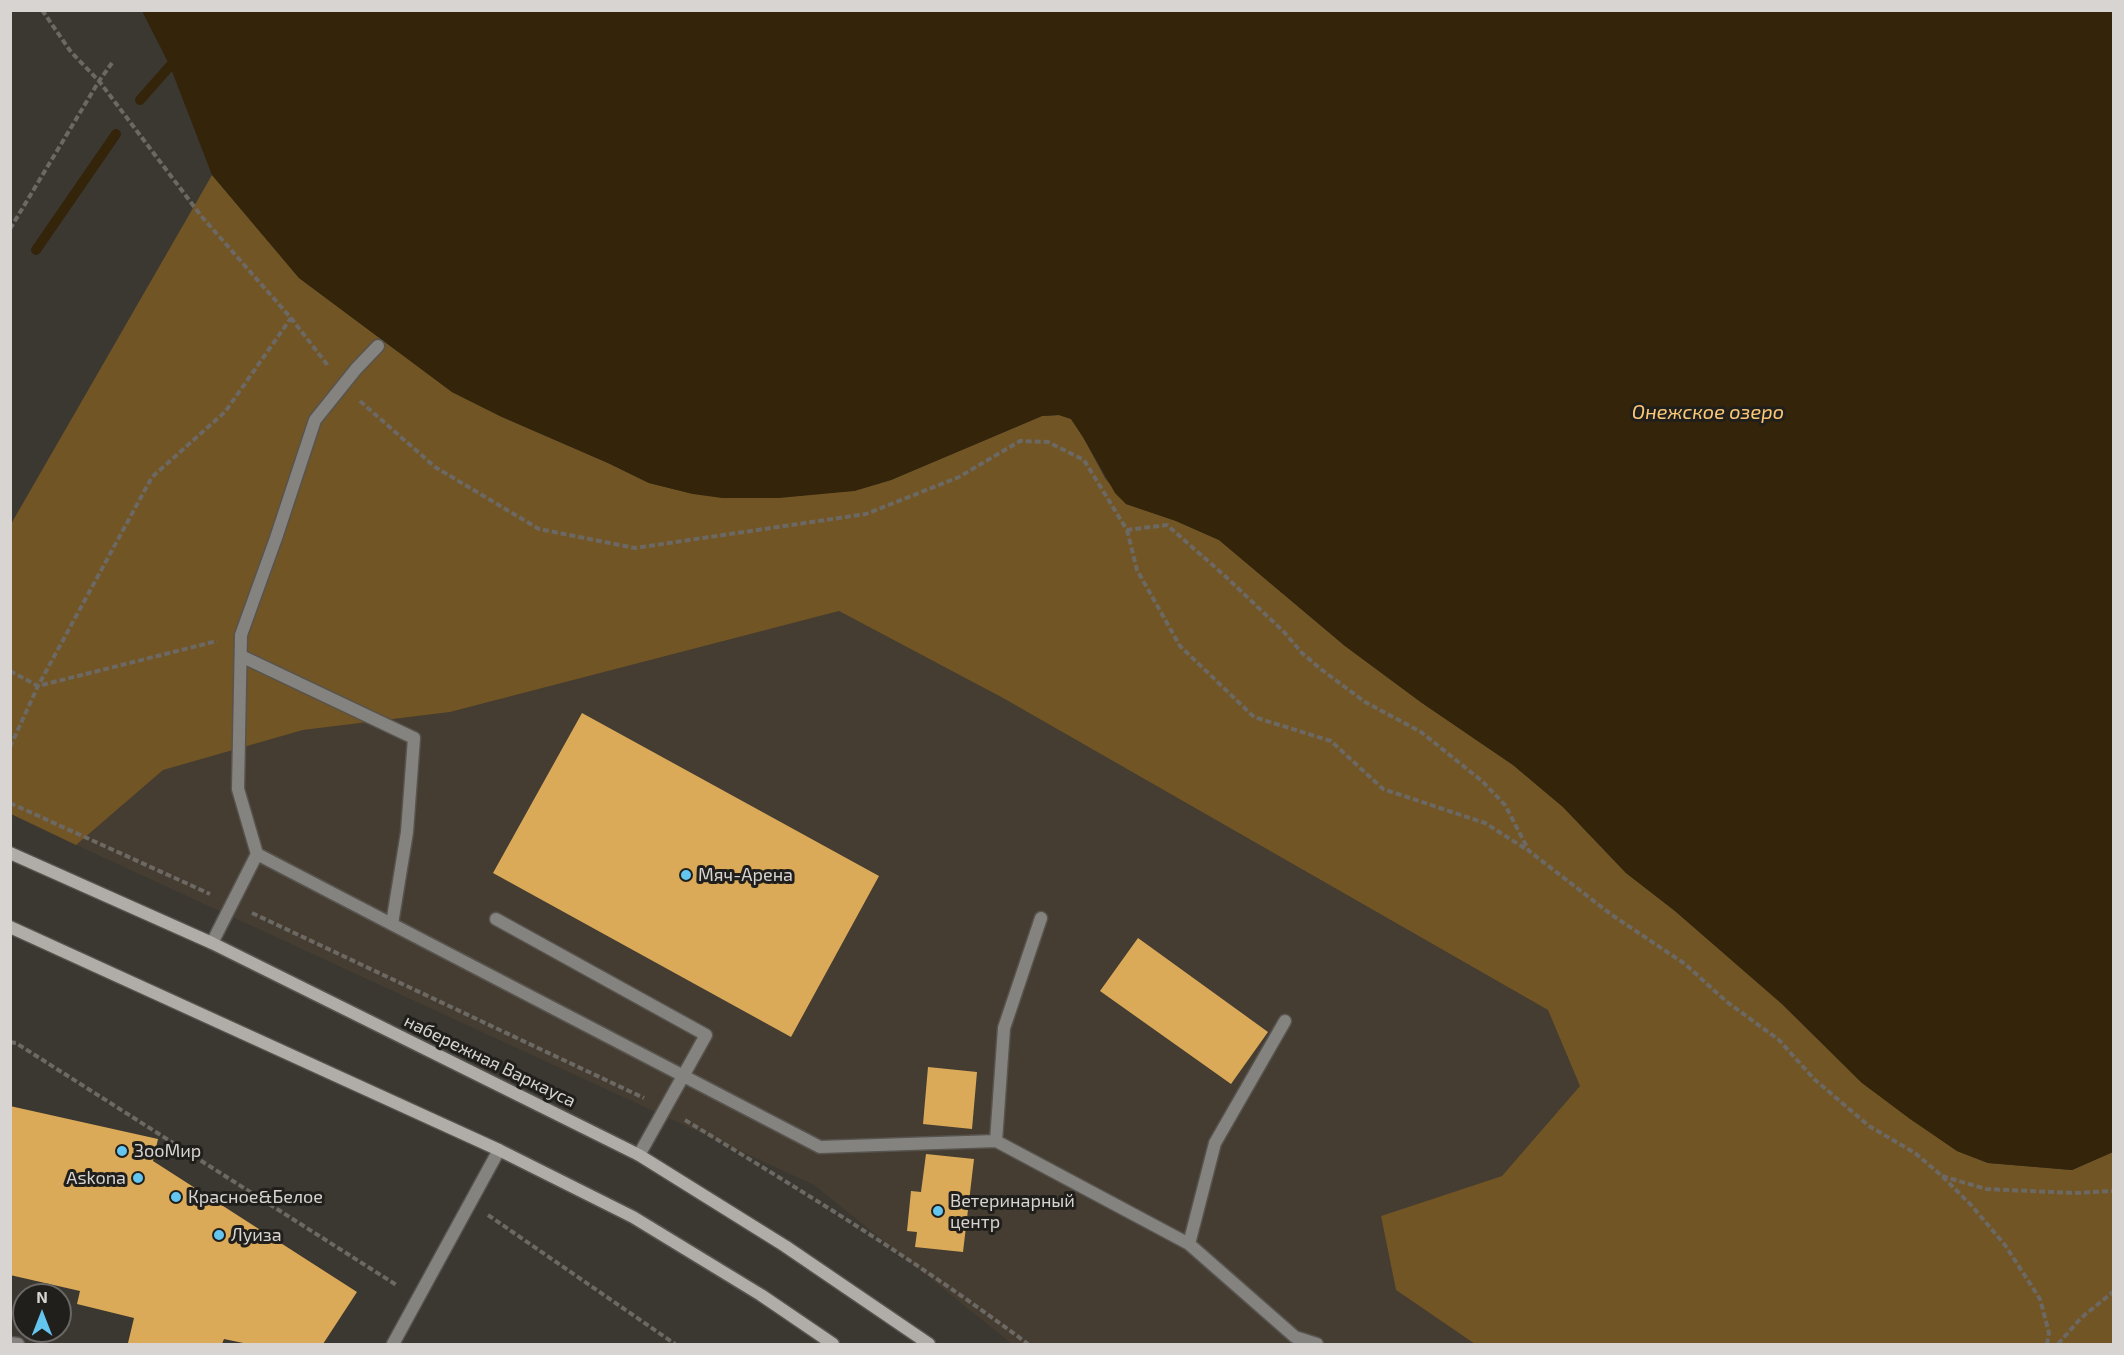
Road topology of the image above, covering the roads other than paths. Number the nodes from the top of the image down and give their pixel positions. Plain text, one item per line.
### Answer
1 (378, 346) dead end
2 (241, 656) junction
3 (10, 853) edge
4 (257, 854) junction
5 (1041, 918) dead end
6 (496, 919) dead end
7 (392, 924) junction
8 (10, 927) edge
9 (212, 943) junction
10 (1285, 1021) dead end
11 (684, 1076) junction
12 (996, 1141) junction
13 (499, 1150) junction
14 (639, 1155) junction
15 (1189, 1244) junction
16 (10, 1343) edge
17 (18, 1344) edge
18 (393, 1344) edge
19 (833, 1344) edge
20 (929, 1344) edge
21 (1317, 1344) edge

1 - 2 lane
2 - 4 lane
2 - 7 lane
3 - 9 main road, набережная Варкауса
4 - 7 lane
4 - 9 lane
5 - 12 lane
6 - 11 lane
7 - 11 lane
8 - 13 main road
9 - 14 main road, набережная Варкауса
10 - 15 lane
11 - 12 lane
11 - 14 lane
12 - 15 lane
13 - 18 lane
13 - 19 main road
14 - 20 main road, набережная Варкауса
15 - 21 lane
16 - 17 lane

